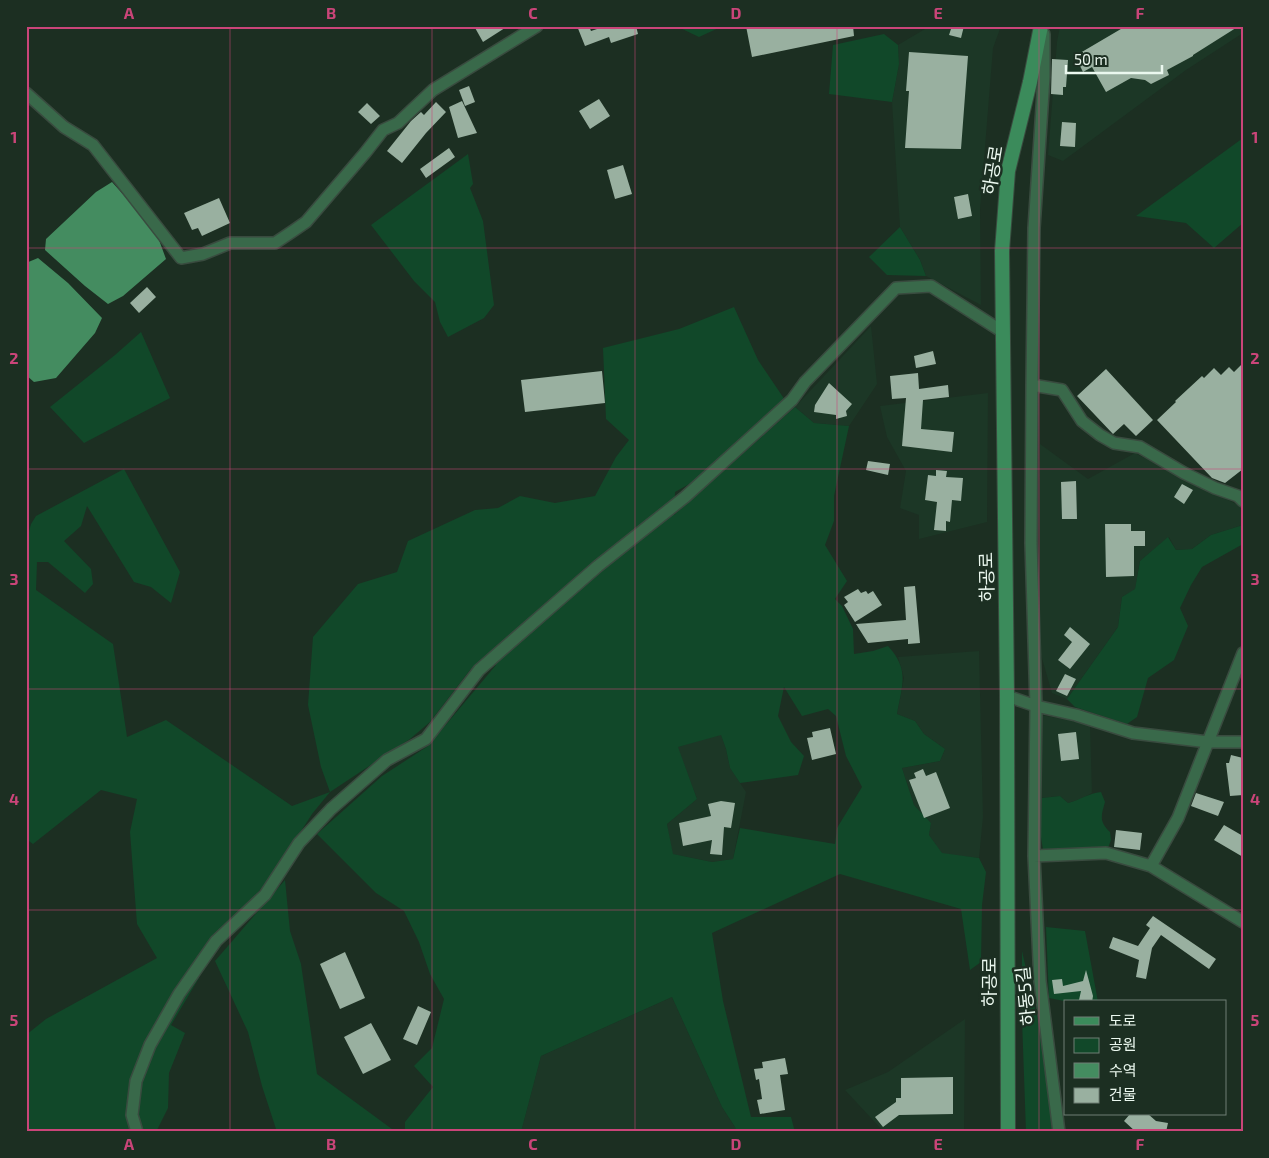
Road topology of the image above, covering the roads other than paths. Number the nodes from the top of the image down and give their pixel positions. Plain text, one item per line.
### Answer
1 (537, 26) edge
2 (1042, 26) edge
3 (26, 93) edge
4 (1003, 332) junction
5 (1032, 385) junction
6 (1243, 501) edge
7 (1243, 653) edge
8 (1007, 696) junction
9 (1036, 706) junction
10 (1208, 742) junction
11 (1243, 742) edge
12 (1034, 856) junction
13 (1151, 866) junction
14 (1243, 922) edge
15 (137, 1132) edge
16 (1008, 1132) edge
17 (1059, 1132) edge

1 - 3 street
2 - 4 main road, 하공로
2 - 5 street, 하동5길
4 - 8 main road, 하공로
4 - 15 street
5 - 6 street
5 - 9 street, 하동5길
7 - 10 street
8 - 9 street
8 - 16 main road, 하공로
9 - 10 street
9 - 12 street, 하동5길
10 - 11 street
10 - 13 street
12 - 13 street
12 - 17 street, 하동5길
13 - 14 street

